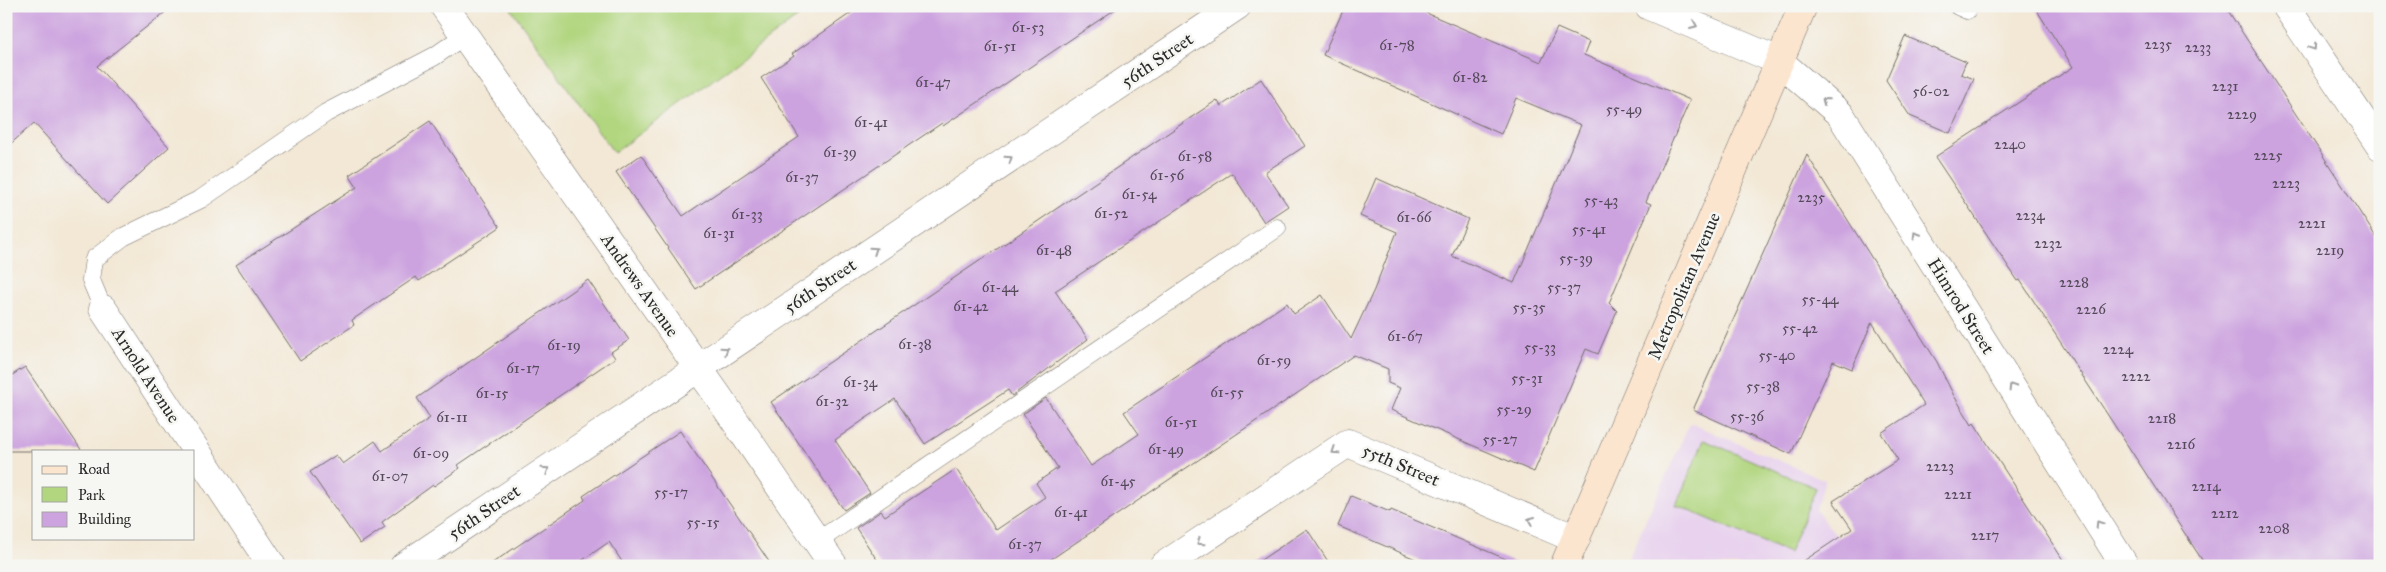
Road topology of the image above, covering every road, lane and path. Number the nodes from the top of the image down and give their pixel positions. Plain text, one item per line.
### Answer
1 (444, 6) edge
2 (1237, 6) edge
3 (1649, 6) edge
4 (1803, 6) edge
5 (1958, 6) edge
6 (1968, 6) edge
7 (2286, 6) edge
8 (465, 35) junction
9 (1779, 61) junction
10 (2380, 146) edge
11 (1277, 228) dead end
12 (103, 309) joint
13 (698, 368) junction
14 (1576, 539) junction
15 (818, 541) junction
16 (272, 566) edge
17 (404, 566) edge
18 (834, 566) edge
19 (1163, 566) edge
20 (1564, 566) edge
21 (2125, 566) edge

1 - 8 street, Andrews Avenue
13 -> 2 street, 56th Street
3 -> 9 street
4 - 9 main road, Metropolitan Avenue
5 - 6 lane
7 -> 10 street
8 - 12 lane
8 - 13 street, Andrews Avenue
9 - 14 main road, Metropolitan Avenue
21 -> 9 street, Himrod Street
11 - 15 lane
12 - 16 street, Arnold Avenue
13 - 15 street, Andrews Avenue
17 -> 13 street, 56th Street
14 -> 19 street, 55th Street
14 - 20 main road, Metropolitan Avenue
15 - 18 street, Andrews Avenue

